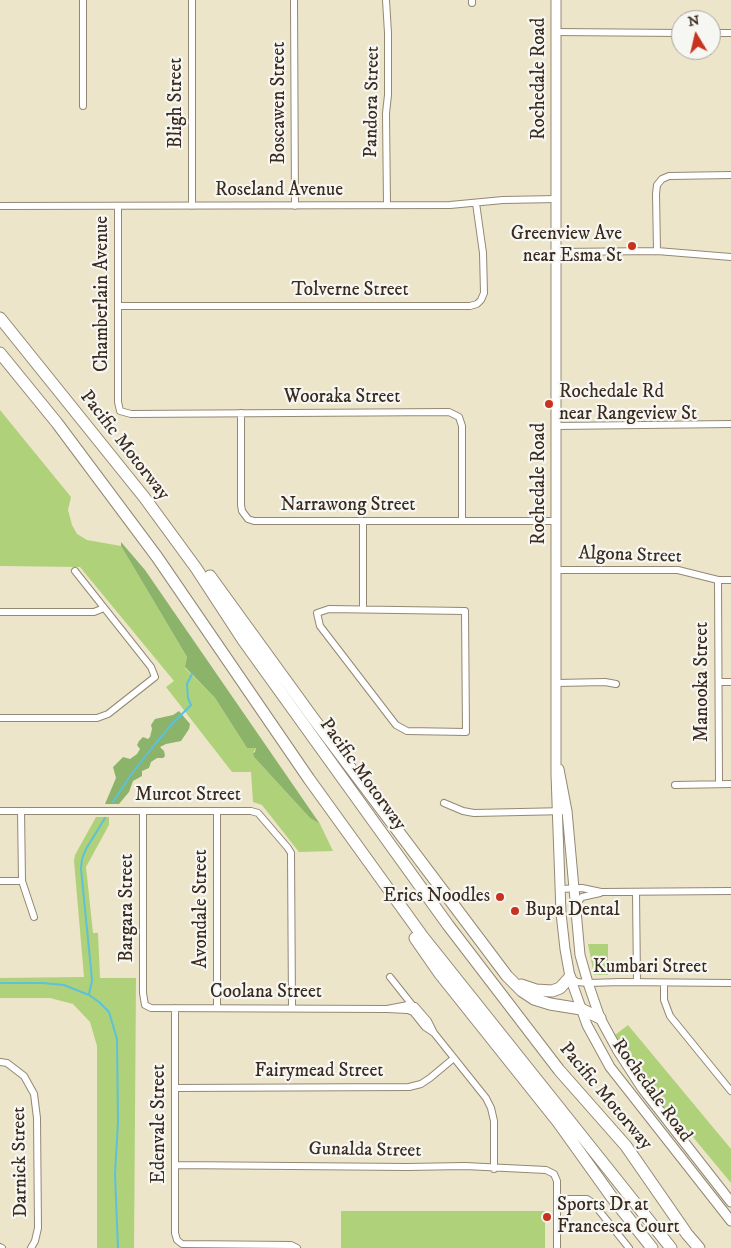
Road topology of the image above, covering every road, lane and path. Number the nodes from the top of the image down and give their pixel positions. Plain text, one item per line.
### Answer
1 (83, 0) edge
2 (192, 0) edge
3 (294, 0) edge
4 (386, 0) edge
5 (556, 0) edge
6 (556, 32) junction
7 (671, 33) edge
8 (84, 106) dead end
9 (731, 174) edge
10 (557, 199) junction
11 (476, 203) junction
12 (387, 205) junction
13 (0, 206) edge
14 (118, 206) junction
15 (192, 206) junction
16 (295, 206) junction
17 (657, 251) junction
18 (557, 252) junction
19 (731, 257) edge
20 (118, 306) junction
21 (0, 318) edge
22 (0, 353) edge
23 (120, 411) joint
24 (241, 413) junction
25 (731, 424) edge
26 (556, 426) junction
27 (144, 497) junction
28 (462, 520) junction
29 (363, 521) junction
30 (556, 521) junction
31 (75, 570) dead end
32 (556, 570) junction
33 (718, 580) junction
34 (731, 580) edge
35 (104, 608) junction
36 (363, 609) junction
37 (0, 612) edge
38 (719, 682) junction
39 (731, 682) edge
40 (557, 683) junction
41 (616, 684) dead end
42 (0, 718) edge
43 (557, 759) junction
44 (308, 779) junction
45 (719, 784) junction
46 (731, 784) edge
47 (675, 785) dead end
48 (444, 803) dead end
49 (0, 811) edge
50 (21, 811) junction
51 (144, 811) junction
52 (218, 811) junction
53 (556, 811) junction
54 (567, 811) junction
55 (22, 881) junction
56 (0, 882) edge
57 (573, 888) junction
58 (560, 889) junction
59 (731, 891) edge
60 (601, 892) junction
61 (636, 892) junction
62 (575, 907) junction
63 (34, 917) dead end
64 (390, 977) dead end
65 (570, 977) junction
66 (637, 982) junction
67 (588, 983) junction
68 (664, 983) junction
69 (731, 983) edge
70 (515, 984) junction
71 (402, 992) junction
72 (145, 1004) joint
73 (400, 1006) junction
74 (175, 1008) junction
75 (218, 1008) junction
76 (292, 1008) junction
77 (387, 1008) junction
78 (412, 1008) junction
79 (581, 1009) junction
80 (600, 1018) junction
81 (454, 1058) junction
82 (0, 1062) edge
83 (175, 1088) junction
84 (731, 1091) edge
85 (174, 1165) junction
86 (494, 1169) junction
87 (557, 1198) junction
88 (731, 1202) edge
89 (731, 1221) edge
90 (31, 1248) edge
91 (298, 1248) edge
92 (557, 1248) edge
93 (629, 1248) edge
94 (652, 1248) edge
95 (670, 1248) edge
96 (700, 1248) edge

1 - 8 street
2 - 15 street, Bligh Street
3 - 16 street, Boscawen Street
4 - 12 street, Pandora Street
5 - 6 main road, Rochedale Road
6 - 7 street
6 - 10 main road, Rochedale Road
9 - 17 street
10 - 11 street, Roseland Avenue
10 - 18 main road, Rochedale Road
11 - 12 street, Roseland Avenue
11 - 20 street, Tolverne Street
12 - 16 street, Roseland Avenue
13 - 14 street, Roseland Avenue
14 - 15 street, Roseland Avenue
14 - 20 street, Chamberlain Avenue
15 - 16 street, Roseland Avenue
17 - 18 street
17 - 19 street
18 - 26 main road, Rochedale Road
20 - 23 street, Chamberlain Avenue
21 - 27 highway, Pacific Motorway
22 - 44 highway, Pacific Motorway
23 - 24 street, Wooraka Street
24 - 28 street, Wooraka Street
24 - 29 street, Narrawong Street
25 - 26 street
26 - 30 main road, Rochedale Road
27 - 70 highway
27 - 96 highway, Pacific Motorway
28 - 29 street, Narrawong Street
28 - 30 street, Narrawong Street
29 - 36 street
30 - 32 main road, Rochedale Road
31 - 35 street
32 - 33 street, Algona Street
32 - 40 main road, Rochedale Road
33 - 34 street, Algona Street
33 - 38 street, Manooka Street
35 - 37 street
35 - 42 street
36 - 36 street
38 - 39 street
38 - 45 street, Manooka Street
40 - 41 street
40 - 43 main road, Rochedale Road
43 - 53 main road, Rochedale Road
43 - 54 main road, Rochedale Road
44 - 94 highway
44 - 95 highway, Pacific Motorway
45 - 46 street
45 - 47 street
48 - 53 street
49 - 50 street, Murcot Street
50 - 51 street, Murcot Street
50 - 55 street
51 - 52 street, Murcot Street
51 - 72 street, Bargara Street
52 - 75 street, Avondale Street
52 - 76 street, Murcot Street
53 - 54 street
53 - 58 main road, Rochedale Road
54 - 57 main road, Rochedale Road
55 - 56 street
55 - 63 street
57 - 58 street
57 - 60 street
57 - 62 main road, Rochedale Road
58 - 65 main road, Rochedale Road
59 - 61 street
60 - 61 street
60 - 62 street
61 - 66 street
62 - 67 main road, Rochedale Road
64 - 71 street
65 - 67 street, Kumbari Street
65 - 70 highway
65 - 79 main road, Rochedale Road
66 - 67 street, Kumbari Street
66 - 68 street, Kumbari Street
67 - 80 main road, Rochedale Road
68 - 69 street, Kumbari Street
68 - 84 street
70 - 79 highway
71 - 73 street
71 - 78 street
72 - 74 street, Coolana Street
73 - 77 street, Coolana Street
73 - 78 street, Coolana Street
74 - 75 street, Coolana Street
74 - 83 street, Edenvale Street
75 - 76 street, Coolana Street
76 - 77 street, Coolana Street
77 - 78 street, Coolana Street
78 - 81 street
79 - 80 highway
79 - 89 main road, Rochedale Road
80 - 88 main road, Rochedale Road
81 - 83 street, Fairymead Street
81 - 86 street
82 - 90 street, Darnick Street
83 - 85 street, Edenvale Street
85 - 86 street, Gunalda Street
85 - 91 street, Edenvale Street
86 - 87 street, Gunalda Street
87 - 92 street
87 - 93 street

